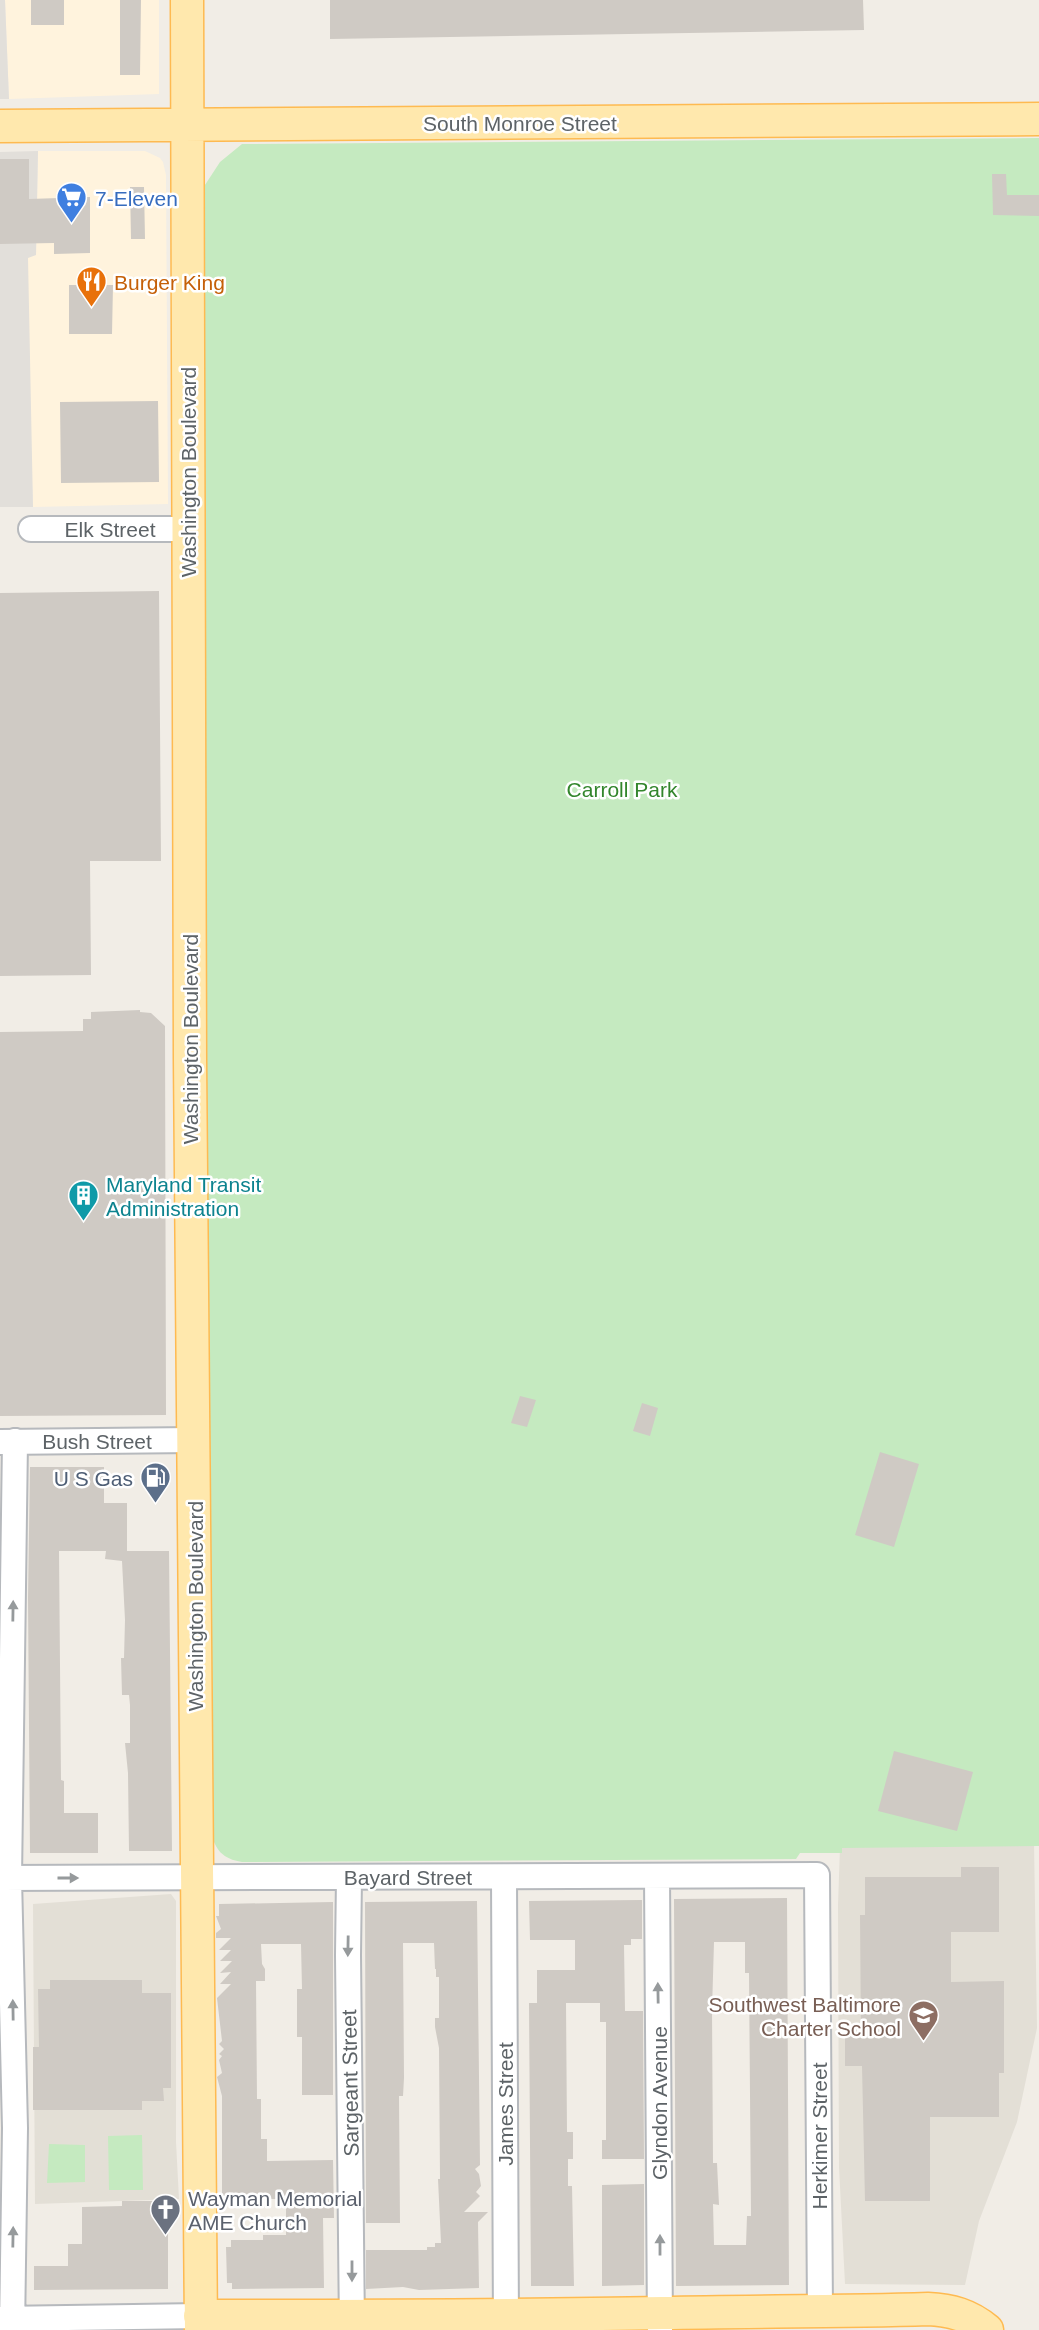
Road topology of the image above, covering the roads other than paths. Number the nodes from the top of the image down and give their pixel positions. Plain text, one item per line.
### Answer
1 (187, 0) edge
2 (1039, 119) edge
3 (188, 125) junction
4 (0, 126) edge
5 (31, 529) dead end
6 (188, 529) junction
7 (194, 1440) junction
8 (8, 1441) edge
9 (817, 1875) joint
10 (657, 1876) junction
11 (196, 1877) junction
12 (349, 1877) junction
13 (504, 1877) junction
14 (5, 1878) edge
15 (820, 2313) junction
16 (660, 2321) edge
17 (352, 2322) edge
18 (8, 2323) edge
19 (201, 2323) edge
20 (506, 2323) edge
21 (987, 2330) edge

1 - 3 main road, Washington Boulevard
2 - 3 main road, South Monroe Street
3 - 4 main road, South Monroe Street
3 - 6 main road, Washington Boulevard
5 - 6 street, Elk Street
6 - 7 main road, Washington Boulevard
7 - 8 street, Bush Street
7 - 11 main road, Washington Boulevard
14 -> 8 street
9 - 10 street, Bayard Street
9 - 15 street, Herkimer Street
10 - 13 street, Bayard Street
16 -> 10 street, Glyndon Avenue
11 - 12 street, Bayard Street
14 -> 11 street, Bayard Street
11 - 19 main road, Washington Boulevard
12 - 13 street, Bayard Street
12 -> 17 street, Sargeant Street
13 - 20 street, James Street
18 -> 14 street
15 - 16 main road
15 - 21 main road
16 - 20 main road
17 - 19 main road
17 - 20 main road
18 - 19 street

